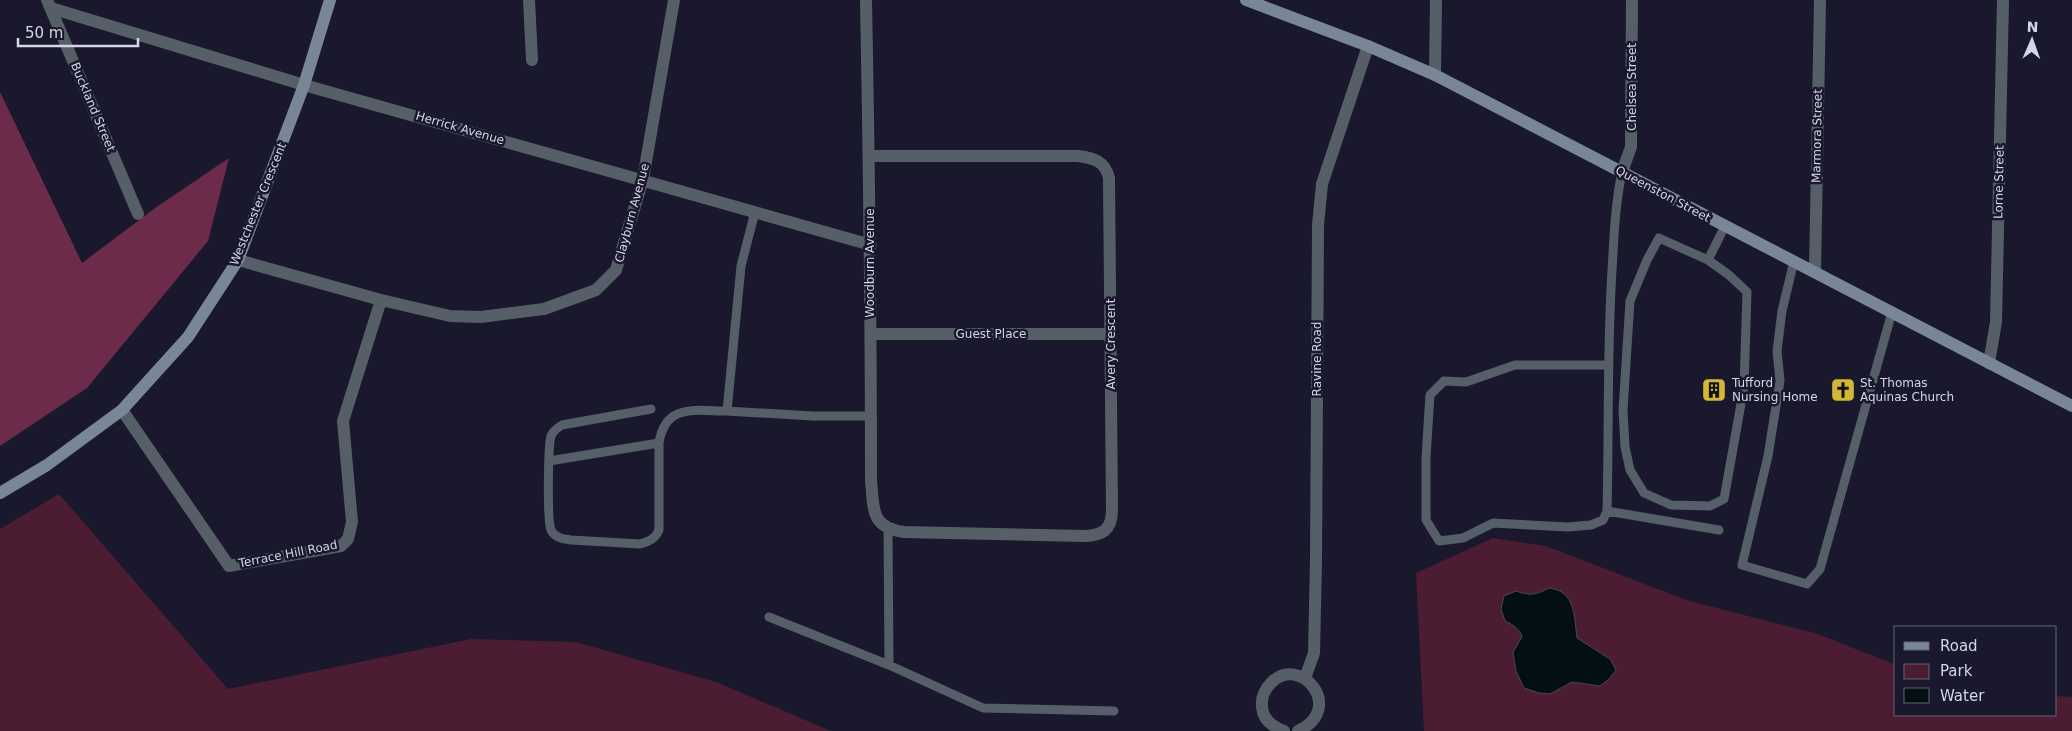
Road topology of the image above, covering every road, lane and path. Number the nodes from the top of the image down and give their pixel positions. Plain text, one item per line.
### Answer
1 (330, 0) edge
2 (529, 0) edge
3 (674, 0) edge
4 (866, 0) edge
5 (1246, 0) edge
6 (1436, 0) edge
7 (1632, 0) edge
8 (1820, 0) edge
9 (2004, 0) edge
10 (49, 4) edge
11 (1368, 46) junction
12 (532, 60) dead end
13 (1435, 74) junction
14 (304, 85) junction
15 (869, 156) junction
16 (1622, 172) junction
17 (643, 180) junction
18 (755, 212) junction
19 (138, 214) dead end
20 (1725, 226) junction
21 (871, 245) junction
22 (238, 260) junction
23 (1708, 260) junction
24 (1794, 260) junction
25 (1815, 271) junction
26 (381, 300) junction
27 (1892, 312) junction
28 (871, 334) junction
29 (1110, 334) junction
30 (1990, 363) junction
31 (1609, 365) junction
32 (2072, 406) edge
33 (651, 409) dead end
34 (122, 410) junction
35 (727, 411) junction
36 (871, 416) junction
37 (659, 443) junction
38 (550, 461) junction
39 (0, 493) edge
40 (1607, 511) junction
41 (884, 526) junction
42 (1719, 530) dead end
43 (768, 617) dead end
44 (889, 665) junction
45 (1305, 678) junction
46 (1114, 711) dead end
47 (1284, 731) edge
48 (1298, 731) edge

1 - 14 main road, Westchester Crescent
2 - 12 street
3 - 17 street, Clayburn Avenue
4 - 15 street, Woodburn Avenue
5 - 11 main road, Queenston Street
6 - 13 street
7 - 16 street, Chelsea Street
8 - 25 street, Marmora Street
9 - 30 street, Lorne Street
10 - 14 street, Herrick Avenue
10 - 19 street, Buckland Street
11 - 13 main road, Queenston Street
11 - 45 street, Ravine Road
13 - 16 main road, Queenston Street
14 - 17 street, Herrick Avenue
14 - 22 main road, Westchester Crescent
15 - 21 street, Woodburn Avenue
15 - 29 street, Avery Crescent
16 - 20 main road, Queenston Street
16 - 31 lane
17 - 18 street, Herrick Avenue
17 - 26 street, Clayburn Avenue
18 - 21 street, Herrick Avenue
18 - 35 lane
20 - 23 lane
20 - 24 main road, Queenston Street
21 - 28 street, Woodburn Avenue
22 - 26 street, Clayburn Avenue
22 - 34 main road, Westchester Crescent
23 - 23 lane
24 - 25 main road, Queenston Street
24 - 27 lane
25 - 27 main road, Queenston Street
26 - 34 street, Terrace Hill Road
27 - 30 main road, Queenston Street
28 - 29 street, Guest Place
28 - 36 street, Woodburn Avenue
29 - 41 street, Avery Crescent
30 - 32 main road, Queenston Street
31 - 40 lane
31 - 40 lane
33 - 38 lane
34 - 39 main road, Westchester Crescent
35 - 36 lane
35 - 37 lane
36 - 41 street, Woodburn Avenue
37 - 38 lane
37 - 38 lane
40 - 42 lane
41 - 44 lane
43 - 44 lane
44 - 46 lane
45 - 47 street
45 - 48 street

